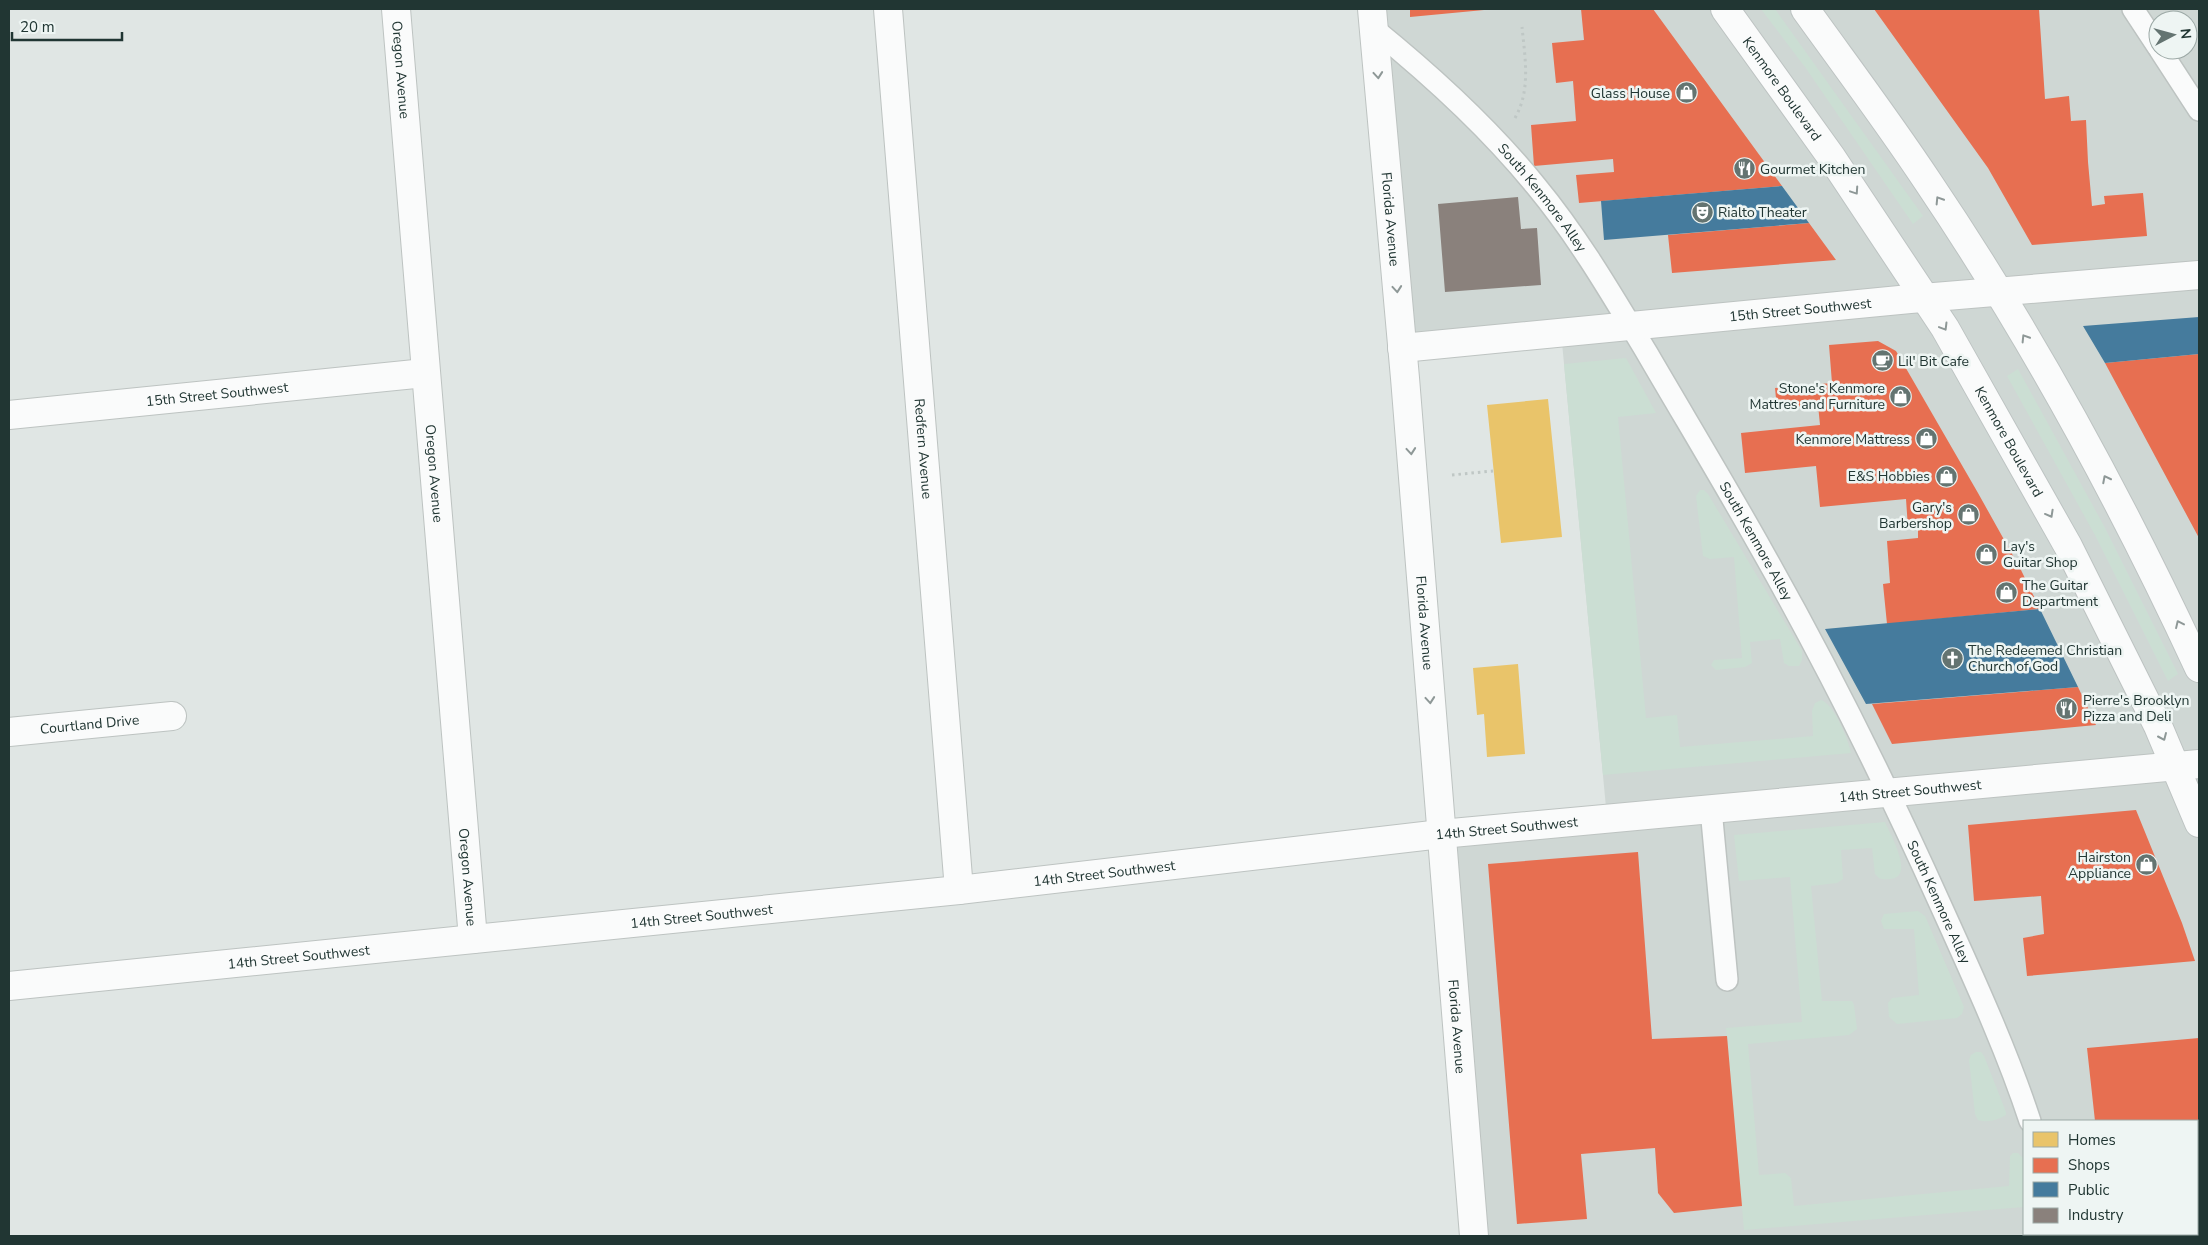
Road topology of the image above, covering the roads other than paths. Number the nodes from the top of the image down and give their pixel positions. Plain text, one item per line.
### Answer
1 (396, 9) edge
2 (888, 9) edge
3 (1725, 9) edge
4 (1805, 9) edge
5 (2133, 9) edge
6 (1373, 19) edge
7 (2148, 32) edge
8 (2166, 60) edge
9 (2199, 110) edge
10 (2199, 275) edge
11 (1997, 291) junction
12 (1926, 298) junction
13 (1630, 325) junction
14 (1402, 348) junction
15 (425, 373) junction
16 (9, 415) edge
17 (2199, 668) edge
18 (172, 716) dead end
19 (9, 732) edge
20 (2187, 765) edge
21 (1889, 792) junction
22 (1711, 809) junction
23 (2199, 823) edge
24 (1441, 834) junction
25 (958, 890) junction
26 (473, 939) junction
27 (1727, 980) dead end
28 (9, 986) edge
29 (2030, 1120) edge
30 (1474, 1236) edge

1 - 15 street, Oregon Avenue
2 - 25 street, Redfern Avenue
3 -> 12 street, Kenmore Boulevard
11 -> 4 street
5 - 7 lane
6 - 13 lane, South Kenmore Alley
6 -> 14 street, Florida Avenue
8 - 9 lane
10 - 11 street, 15th Street Southwest
11 - 12 street, 15th Street Southwest
17 -> 11 street
12 - 13 street, 15th Street Southwest
12 -> 20 street, Kenmore Boulevard
13 - 14 street, 15th Street Southwest
13 - 21 lane, South Kenmore Alley
14 -> 24 street, Florida Avenue
15 - 16 street, 15th Street Southwest
15 - 26 street, Oregon Avenue
18 - 19 street, Courtland Drive
20 - 21 street, 14th Street Southwest
20 - 23 street, Kenmore Boulevard
21 - 22 street, 14th Street Southwest
21 - 29 lane, South Kenmore Alley
22 - 24 street, 14th Street Southwest
22 - 27 lane
24 - 25 street, 14th Street Southwest
24 - 30 street, Florida Avenue
25 - 26 street, 14th Street Southwest
26 - 28 street, 14th Street Southwest

